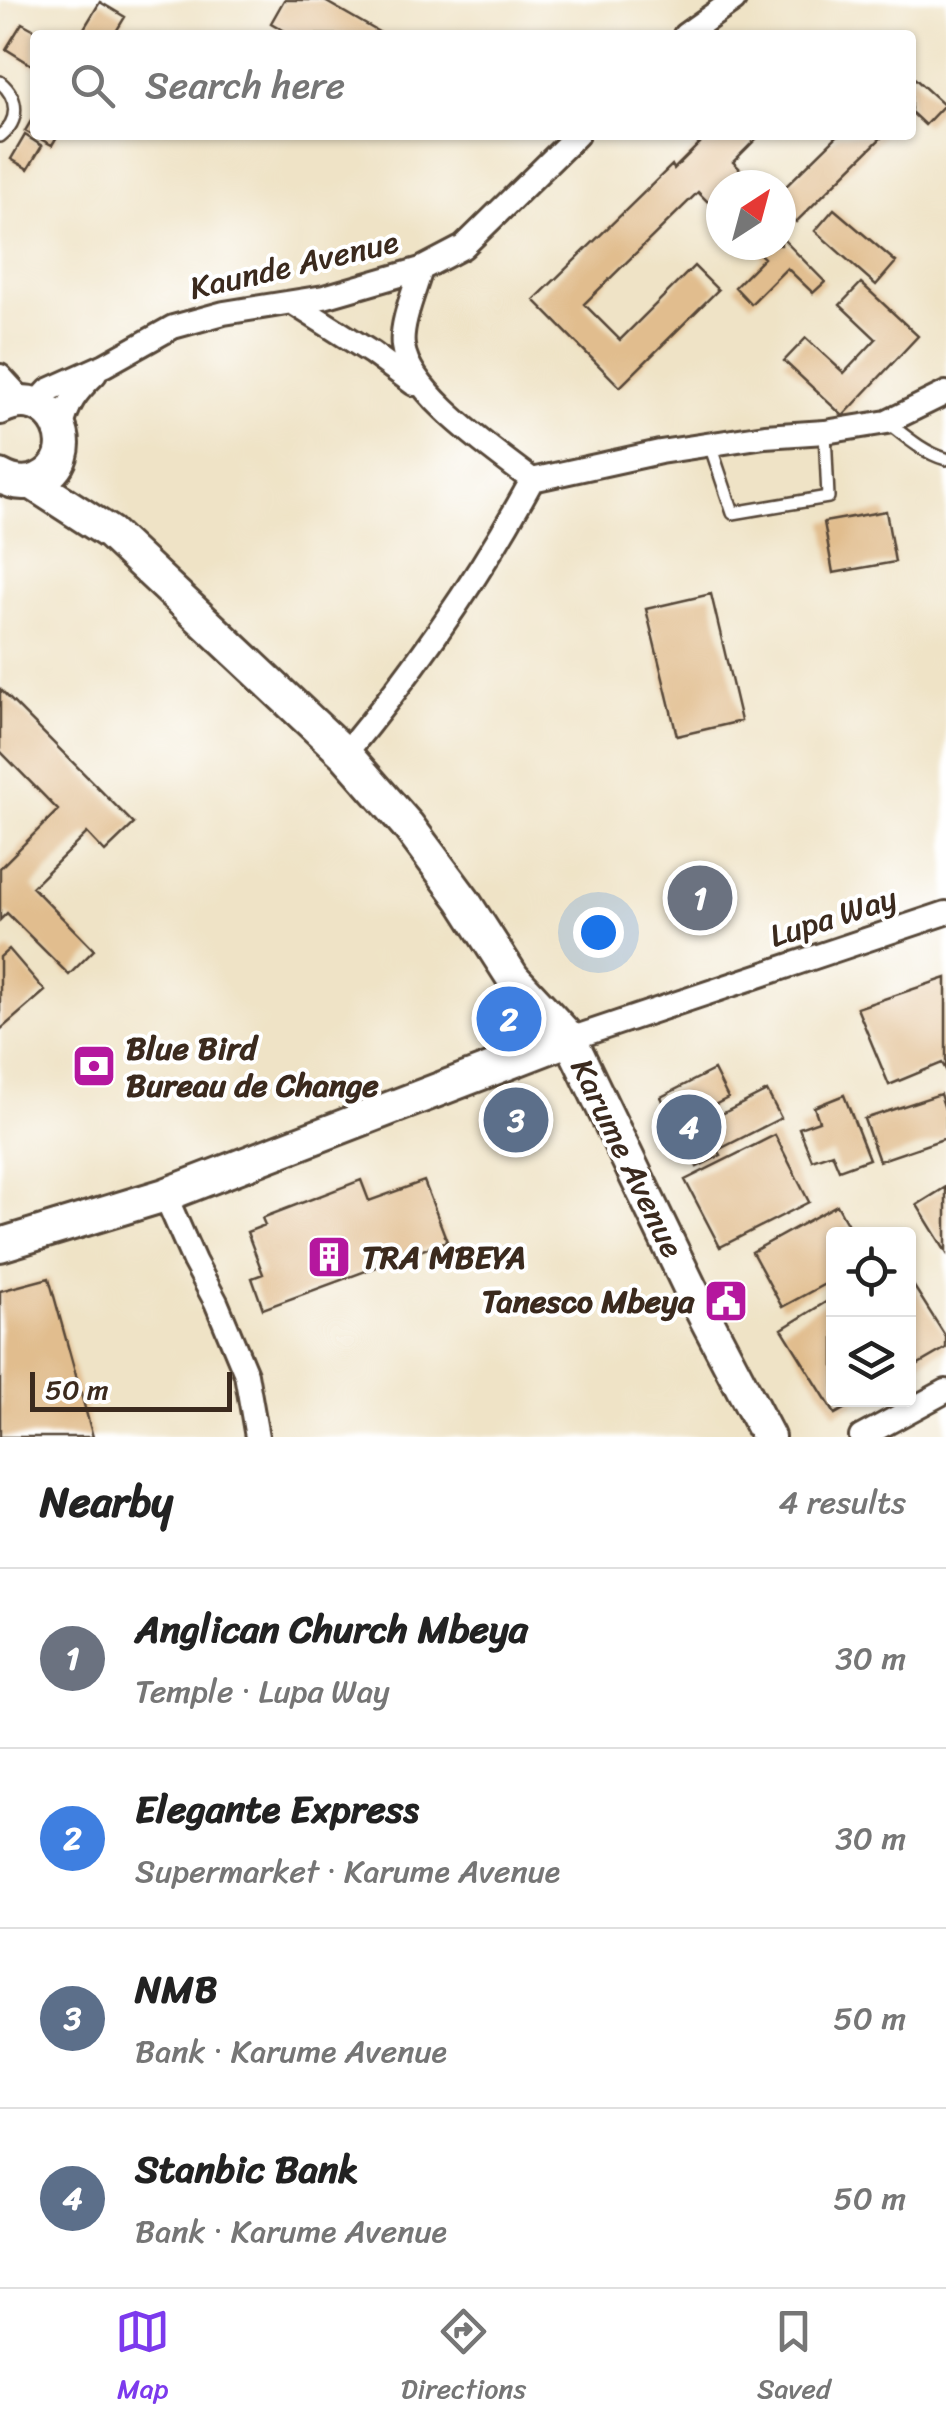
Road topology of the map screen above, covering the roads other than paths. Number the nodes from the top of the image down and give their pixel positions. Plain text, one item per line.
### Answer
1 (734, 0) edge
2 (692, 30) edge
3 (0, 82) edge
4 (0, 136) edge
5 (573, 140) edge
6 (420, 269) junction
7 (292, 303) junction
8 (105, 365) junction
9 (0, 376) edge
10 (946, 393) edge
11 (431, 398) junction
12 (20, 404) edge
13 (887, 422) junction
14 (824, 432) junction
15 (61, 443) junction
16 (710, 445) junction
17 (946, 459) edge
18 (532, 480) junction
19 (12, 484) edge
20 (110, 532) junction
21 (345, 754) junction
22 (946, 914) edge
23 (570, 1038) junction
24 (165, 1195) junction
25 (0, 1246) edge
26 (946, 1391) edge
27 (257, 1437) edge
28 (768, 1437) edge
29 (861, 1437) edge

1 - 2 street
3 - 4 lane
5 - 6 street, Kaunde Avenue
6 - 7 street, Kaunde Avenue
6 - 11 street
7 - 8 street, Kaunde Avenue
7 - 11 street
8 - 12 street
8 - 15 street
9 - 12 street
10 - 13 street
11 - 18 street
12 - 15 main road
13 - 14 street
13 - 17 lane
14 - 16 street
14 - 16 lane
15 - 19 main road
15 - 20 main road
16 - 18 street
18 - 21 street
19 - 20 main road
20 - 21 main road, Karume Avenue
21 - 23 main road, Karume Avenue
22 - 23 street, Lupa Way
23 - 24 main road
23 - 28 main road, Karume Avenue
24 - 25 main road
24 - 27 street
26 - 29 street

